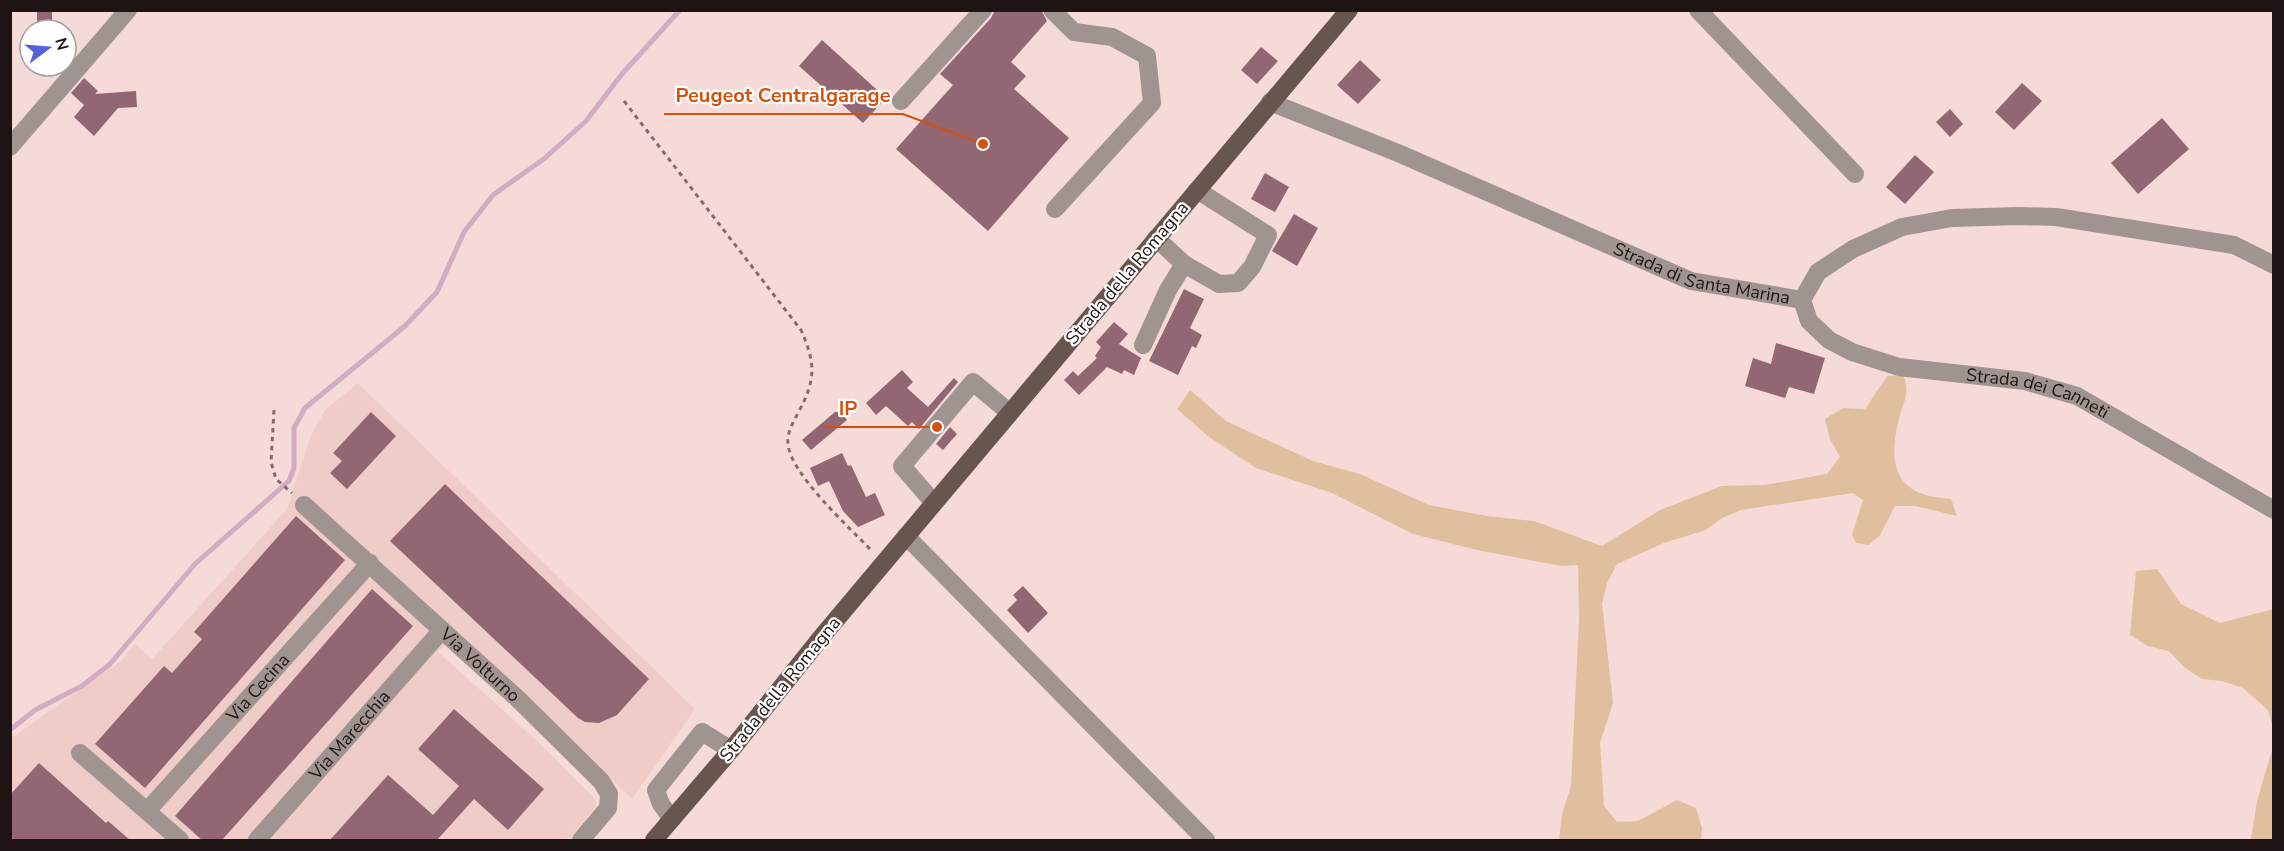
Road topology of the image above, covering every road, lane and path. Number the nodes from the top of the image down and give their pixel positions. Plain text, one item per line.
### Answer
1 (128, 10) edge
2 (983, 10) edge
3 (1052, 10) edge
4 (1348, 10) edge
5 (1698, 10) edge
6 (624, 101) dead end
7 (901, 101) dead end
8 (1270, 102) junction
9 (10, 147) edge
10 (1855, 174) dead end
11 (1197, 190) junction
12 (1055, 209) dead end
13 (1156, 238) junction
14 (1184, 264) junction
15 (2274, 264) edge
16 (1802, 300) junction
17 (1143, 345) dead end
18 (274, 410) dead end
19 (1010, 413) junction
20 (934, 503) junction
21 (304, 505) joint
22 (2274, 510) edge
23 (906, 536) junction
24 (370, 563) junction
25 (884, 563) junction
26 (442, 630) junction
27 (731, 750) junction
28 (80, 753) dead end
29 (147, 811) junction
30 (672, 819) junction
31 (176, 839) edge
32 (257, 840) edge
33 (581, 840) edge
34 (654, 840) edge
35 (1206, 840) edge

1 - 9 street
2 - 7 street
3 - 12 street
4 - 8 main road, Strada della Romagna
5 - 10 street
6 - 25 path
8 - 11 main road, Strada della Romagna
8 - 16 street, Strada di Santa Marina
11 - 13 main road, Strada della Romagna
11 - 14 street
13 - 14 street
13 - 19 main road, Strada della Romagna
14 - 17 street
15 - 16 street, Strada di Santa Marina
16 - 22 street, Strada dei Canneti
18 - 21 path
19 - 20 main road, Strada della Romagna
19 - 20 street
20 - 23 main road, Strada della Romagna
21 - 24 street, Via Volturno
23 - 25 main road, Strada della Romagna
23 - 35 street
24 - 26 street, Via Volturno
24 - 29 street, Via Cecina
25 - 27 main road, Strada della Romagna
26 - 32 street, Via Marecchia
26 - 33 street, Via Volturno
27 - 30 main road, Strada della Romagna
27 - 30 street
28 - 29 street
29 - 31 street
30 - 34 main road, Strada della Romagna

